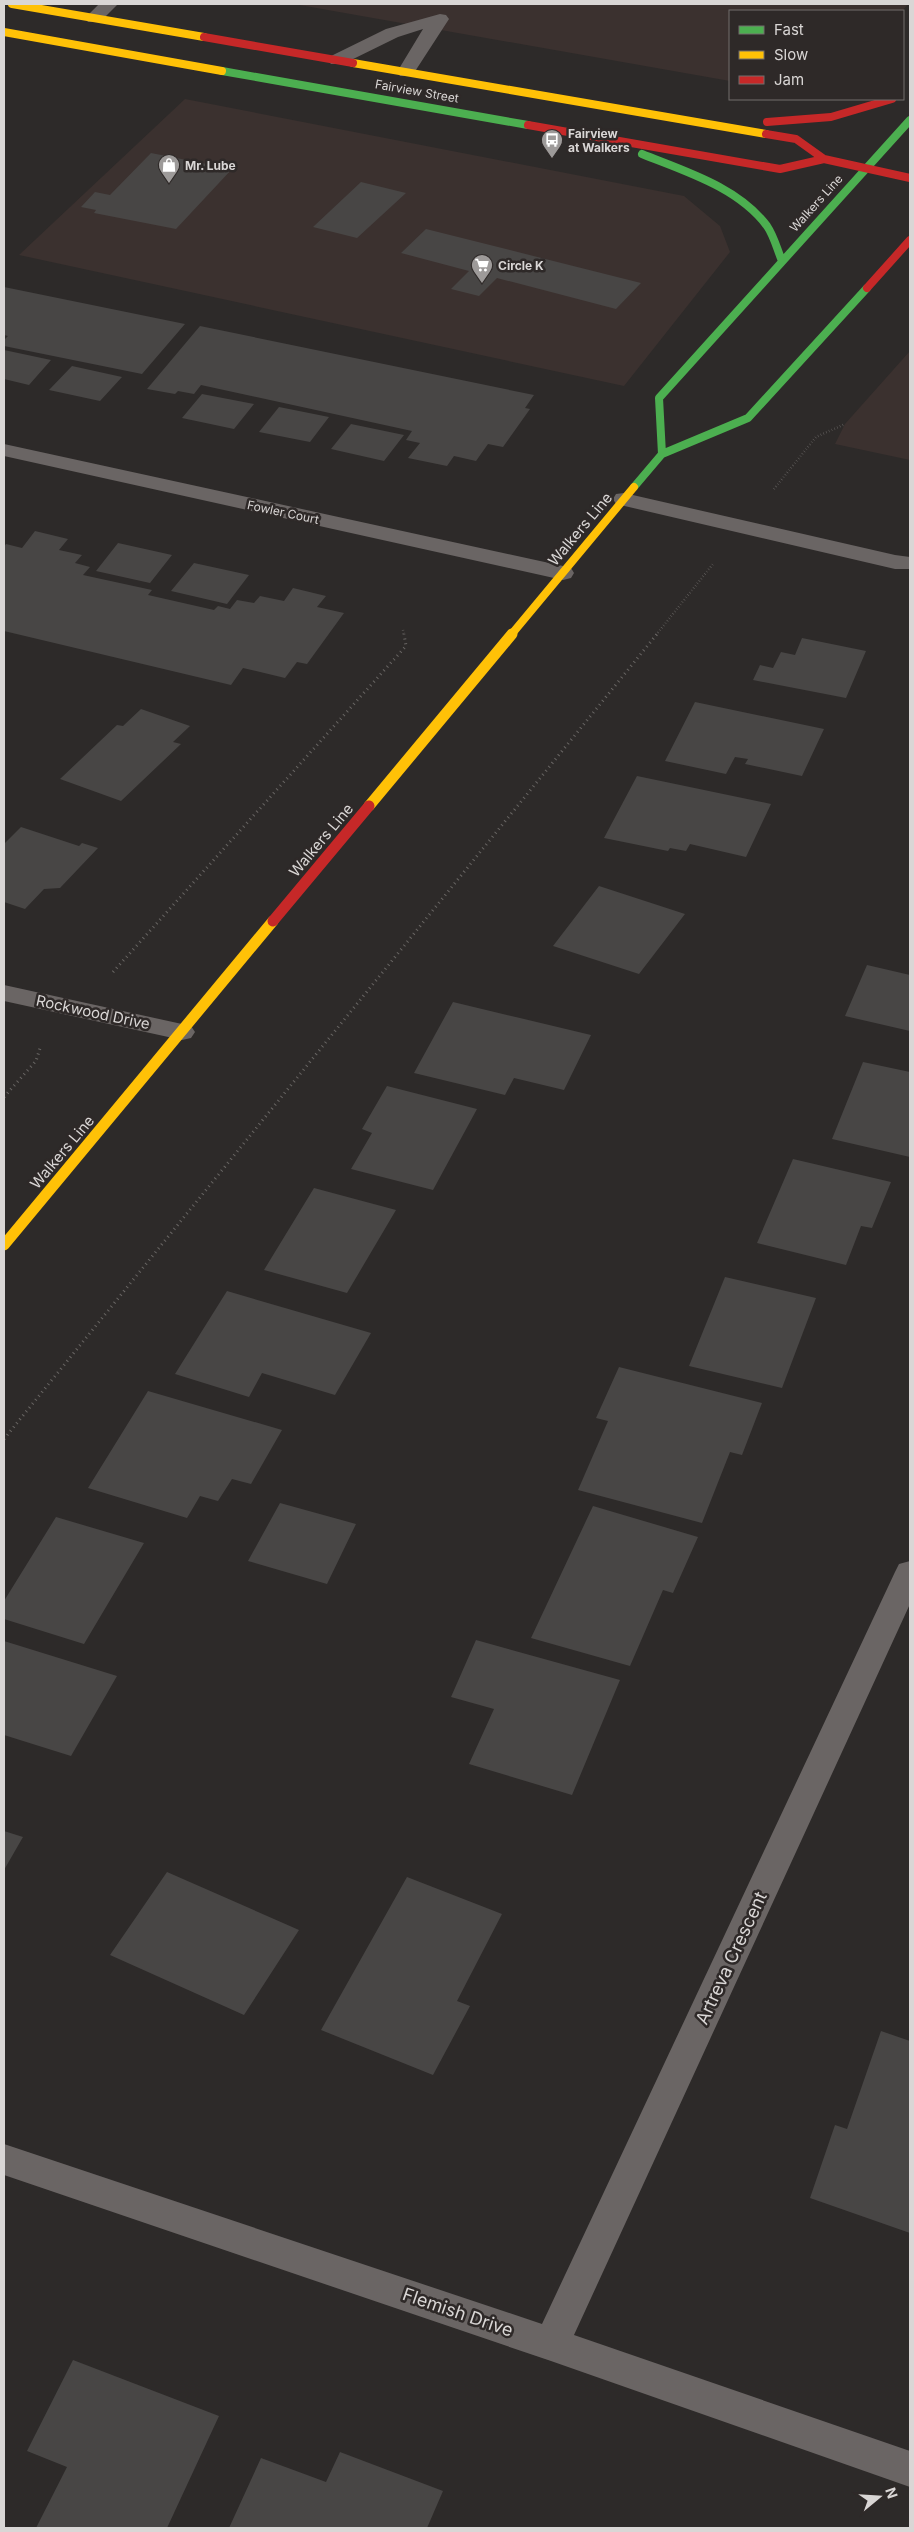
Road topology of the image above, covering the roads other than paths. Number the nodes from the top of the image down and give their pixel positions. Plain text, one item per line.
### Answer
1 (12, 4) edge
2 (109, 4) edge
3 (94, 18) junction
4 (4, 32) edge
5 (337, 60) junction
6 (406, 72) junction
7 (889, 100) edge
8 (679, 120) junction
9 (910, 120) edge
10 (609, 139) junction
11 (824, 159) junction
12 (866, 169) junction
13 (910, 178) edge
14 (910, 240) edge
15 (782, 261) junction
16 (901, 271) dead end
17 (873, 281) junction
18 (4, 450) edge
19 (662, 454) junction
20 (624, 499) junction
21 (910, 563) edge
22 (563, 573) junction
23 (4, 992) edge
24 (182, 1032) junction
25 (4, 1245) edge
26 (910, 1572) edge
27 (4, 2160) edge
28 (551, 2344) junction
29 (910, 2469) edge

1 - 3 main road, Fairview Street
2 - 3 street
3 - 5 main road, Fairview Street
4 - 10 main road, Fairview Street
5 - 6 main road, Fairview Street
5 - 6 street
6 - 8 main road, Fairview Street
7 - 8 main road
8 - 11 main road, Fairview Street
9 - 12 main road, Walkers Line
10 - 11 main road, Fairview Street
10 - 15 main road
11 - 12 main road, Fairview Street
12 - 13 main road, Fairview Street
12 - 15 main road, Walkers Line
14 - 17 main road, Walkers Line
15 - 19 main road, Walkers Line
16 - 17 main road
17 - 19 main road, Walkers Line
18 - 22 street, Fowler Court
19 - 20 main road, Walkers Line
20 - 21 street
20 - 22 main road, Walkers Line
22 - 24 main road, Walkers Line
23 - 24 street, Rockwood Drive
24 - 25 main road, Walkers Line
26 - 28 street, Artreva Crescent
27 - 28 street, Flemish Drive
28 - 29 street, Flemish Drive

